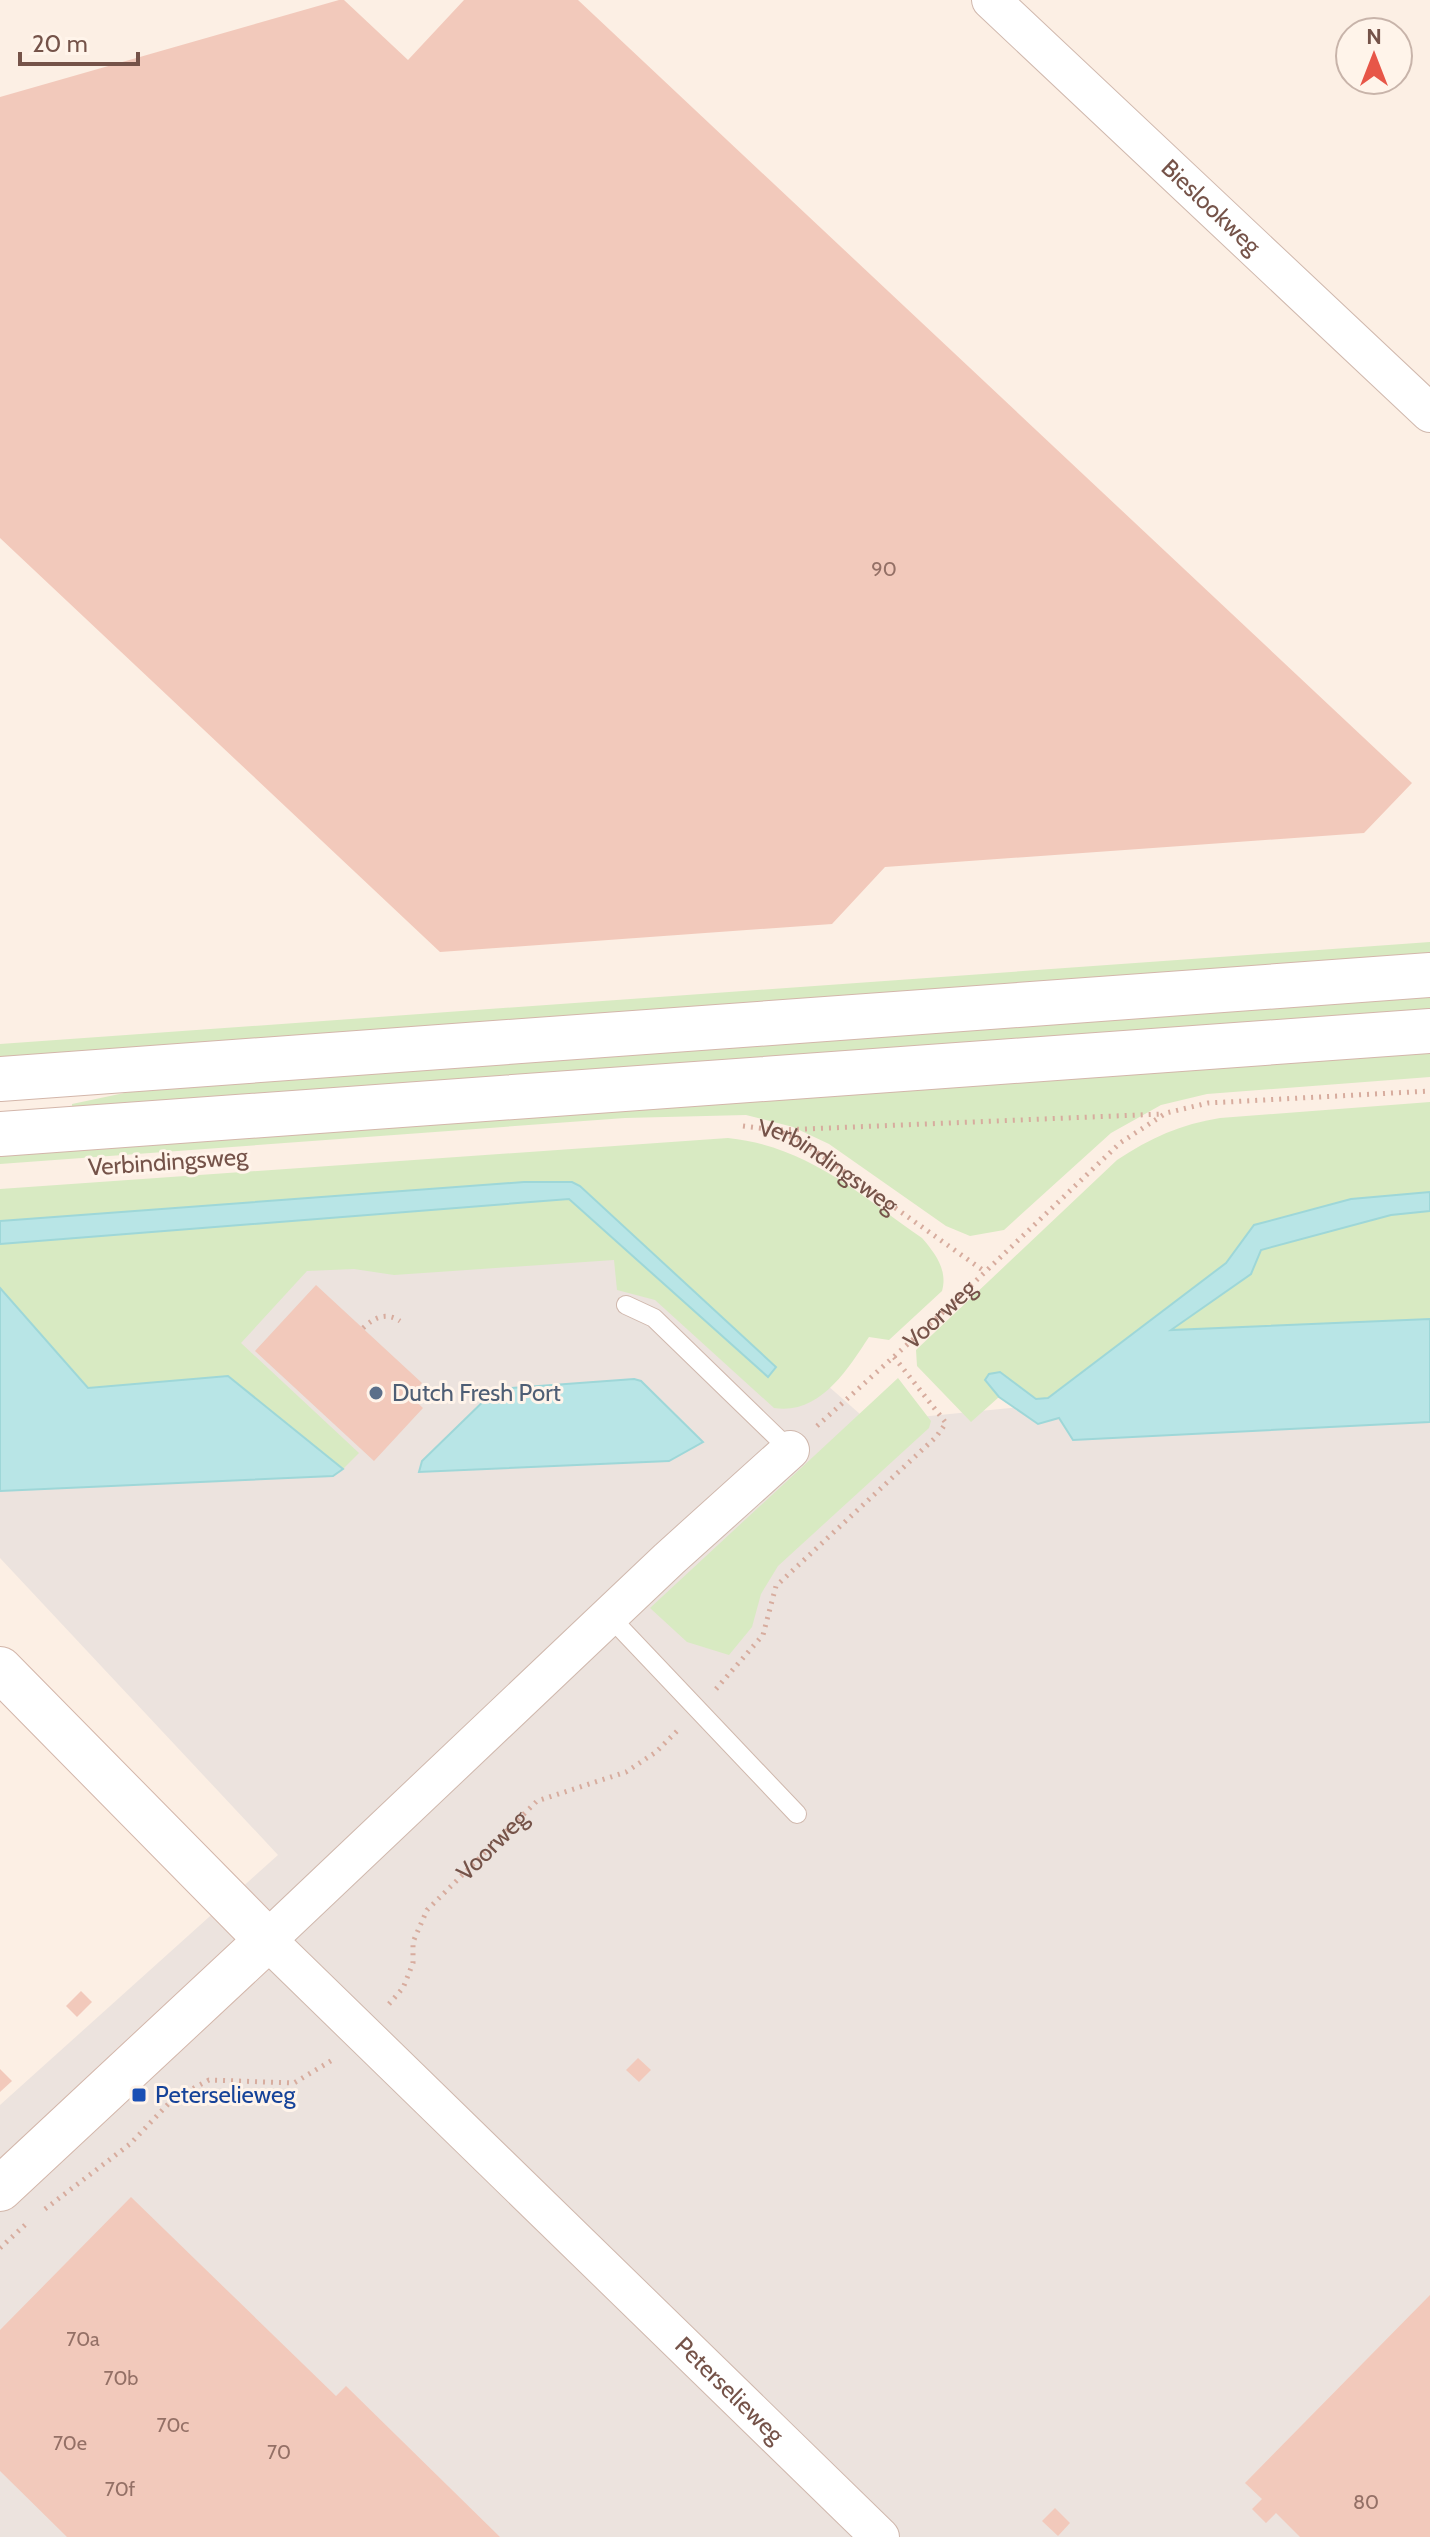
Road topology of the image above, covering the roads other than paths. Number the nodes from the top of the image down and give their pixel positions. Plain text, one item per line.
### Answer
1 (991, 0) edge
2 (1430, 413) edge
3 (1430, 975) edge
4 (1430, 1031) edge
5 (0, 1079) edge
6 (0, 1134) edge
7 (626, 1305) dead end
8 (790, 1450) joint
9 (611, 1618) junction
10 (0, 1669) edge
11 (797, 1814) dead end
12 (267, 1940) junction
13 (0, 2189) edge
14 (880, 2537) edge

1 - 2 street, Bieslookweg
3 - 5 street
4 - 6 street, Verbindingsweg
7 - 8 lane
8 - 9 street
9 - 11 lane
9 - 12 street
10 - 12 street, Peterselieweg
12 - 13 street
12 - 14 street, Peterselieweg

